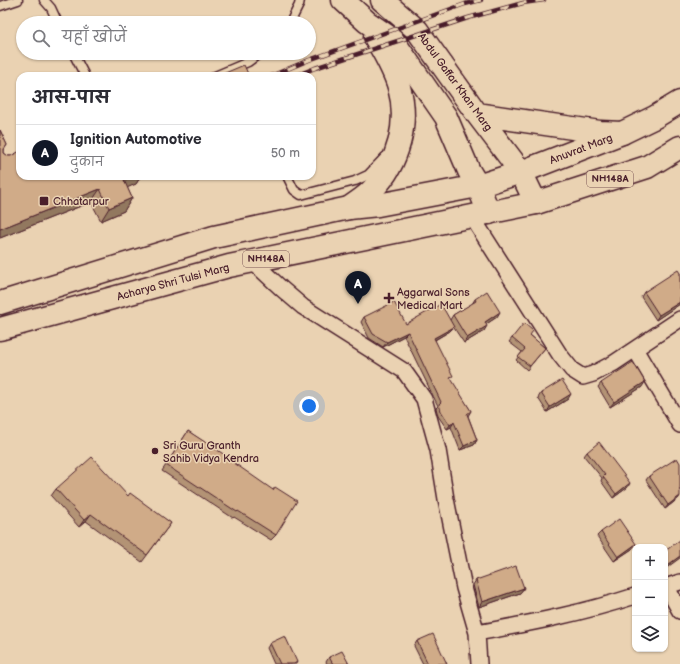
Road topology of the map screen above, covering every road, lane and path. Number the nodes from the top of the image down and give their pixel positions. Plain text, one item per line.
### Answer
1 (18, 0) edge
2 (44, 0) edge
3 (300, 0) edge
4 (342, 0) edge
5 (382, 0) edge
6 (0, 6) edge
7 (55, 16) edge
8 (294, 16) edge
9 (368, 22) junction
10 (77, 60) edge
11 (251, 60) edge
12 (231, 69) junction
13 (83, 72) edge
14 (224, 72) edge
15 (238, 72) edge
16 (680, 102) edge
17 (477, 114) junction
18 (622, 133) junction
19 (401, 134) junction
20 (680, 147) edge
21 (521, 172) junction
22 (288, 180) edge
23 (478, 186) junction
24 (536, 203) junction
25 (349, 208) junction
26 (480, 215) junction
27 (253, 262) junction
28 (0, 303) edge
29 (680, 319) edge
30 (0, 329) edge
31 (635, 349) junction
32 (680, 425) edge
33 (670, 585) edge
34 (632, 597) edge
35 (680, 611) edge
36 (477, 633) junction
37 (479, 664) edge

1 - 6 lane
2 - 7 lane
3 - 8 lane
4 - 9 main road
5 - 17 main road, Abdul Gaffar Khan Marg
9 - 19 main road
9 - 23 main road
10 - 13 lane
11 - 12 lane
12 - 14 lane
12 - 15 lane
16 - 18 main road, Anuvrat Marg
17 - 18 main road
17 - 21 main road, Abdul Gaffar Khan Marg
18 - 21 main road, Anuvrat Marg
19 - 22 lane
19 - 25 main road
20 - 24 main road, NH148A
21 - 23 main road, Anuvrat Marg
21 - 24 main road, Abdul Gaffar Khan Marg
23 - 25 main road
23 - 26 main road
24 - 26 main road, Acharya Shri Tulsi Marg / NH148A
25 - 28 main road
26 - 27 main road, Acharya Shri Tulsi Marg / NH148A
26 - 31 street
27 - 30 main road, Acharya Shri Tulsi Marg / NH148A
27 - 36 street
29 - 31 street
31 - 32 street
33 - 35 street
34 - 36 street
36 - 37 street

